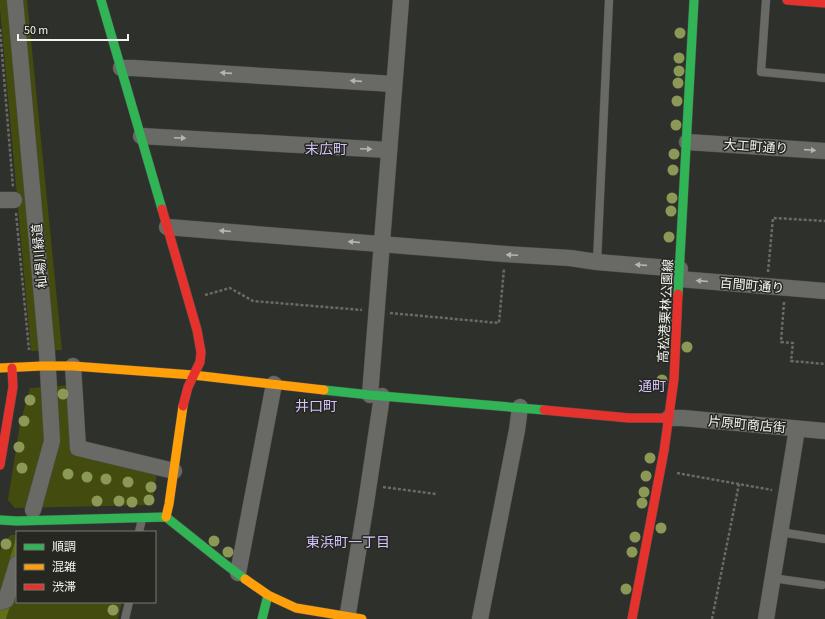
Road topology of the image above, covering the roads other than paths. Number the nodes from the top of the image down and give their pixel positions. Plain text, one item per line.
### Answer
1 (14, 0) edge
2 (101, 0) edge
3 (401, 0) edge
4 (609, 0) edge
5 (694, 0) edge
6 (766, 0) edge
7 (787, 0) edge
8 (825, 3) edge
9 (121, 68) junction
10 (825, 78) edge
11 (394, 84) junction
12 (141, 136) junction
13 (687, 142) junction
14 (389, 150) junction
15 (825, 151) edge
16 (168, 227) junction
17 (382, 244) junction
18 (597, 262) junction
19 (680, 274) junction
20 (825, 291) edge
21 (73, 366) junction
22 (0, 368) edge
23 (12, 368) junction
24 (193, 375) junction
25 (274, 384) junction
26 (376, 395) junction
27 (520, 407) junction
28 (669, 418) junction
29 (796, 429) junction
30 (825, 431) edge
31 (0, 465) edge
32 (174, 471) junction
33 (33, 510) dead end
34 (166, 517) junction
35 (142, 518) junction
36 (0, 520) edge
37 (139, 531) edge
38 (780, 532) junction
39 (825, 539) edge
40 (16, 567) edge
41 (238, 573) junction
42 (772, 578) junction
43 (822, 585) dead end
44 (268, 595) junction
45 (0, 602) edge
46 (129, 603) edge
47 (352, 618) edge
48 (125, 619) edge
49 (262, 619) edge
50 (480, 619) edge
51 (632, 619) edge
52 (766, 619) edge

1 - 33 street, 杣場川緑道
2 - 9 street
3 - 11 street
4 - 18 lane
5 - 13 street, 高松港栗林公園線
6 - 10 lane
7 - 8 street
11 -> 9 street
9 - 12 street
11 - 14 street
12 -> 14 street
12 - 16 street
13 -> 15 street, 大工町通り
13 - 19 street, 高松港栗林公園線
14 - 17 street
17 -> 16 street, 百間町通り
16 - 24 street
18 -> 17 street, 百間町通り
17 - 26 street
19 -> 18 street, 百間町通り
20 -> 19 street, 百間町通り
19 - 28 street, 高松港栗林公園線
21 - 23 street
21 - 24 street
21 - 32 street
22 - 23 street
23 - 31 street
24 - 25 street
24 - 32 street
25 - 26 street
25 - 41 street
26 - 27 street
26 - 47 street
27 - 28 street
27 - 50 street
28 - 29 street, 片原町商店街
28 - 51 street, 高松港栗林公園線
29 - 30 street, 片原町商店街
29 - 38 street
32 - 34 street
34 - 35 street
34 - 41 street
35 - 36 street
35 - 37 lane
38 - 39 lane
38 - 42 street
40 - 45 street
41 - 44 street
42 - 43 lane
42 - 52 street
44 - 47 street
44 - 49 street
46 - 48 lane

